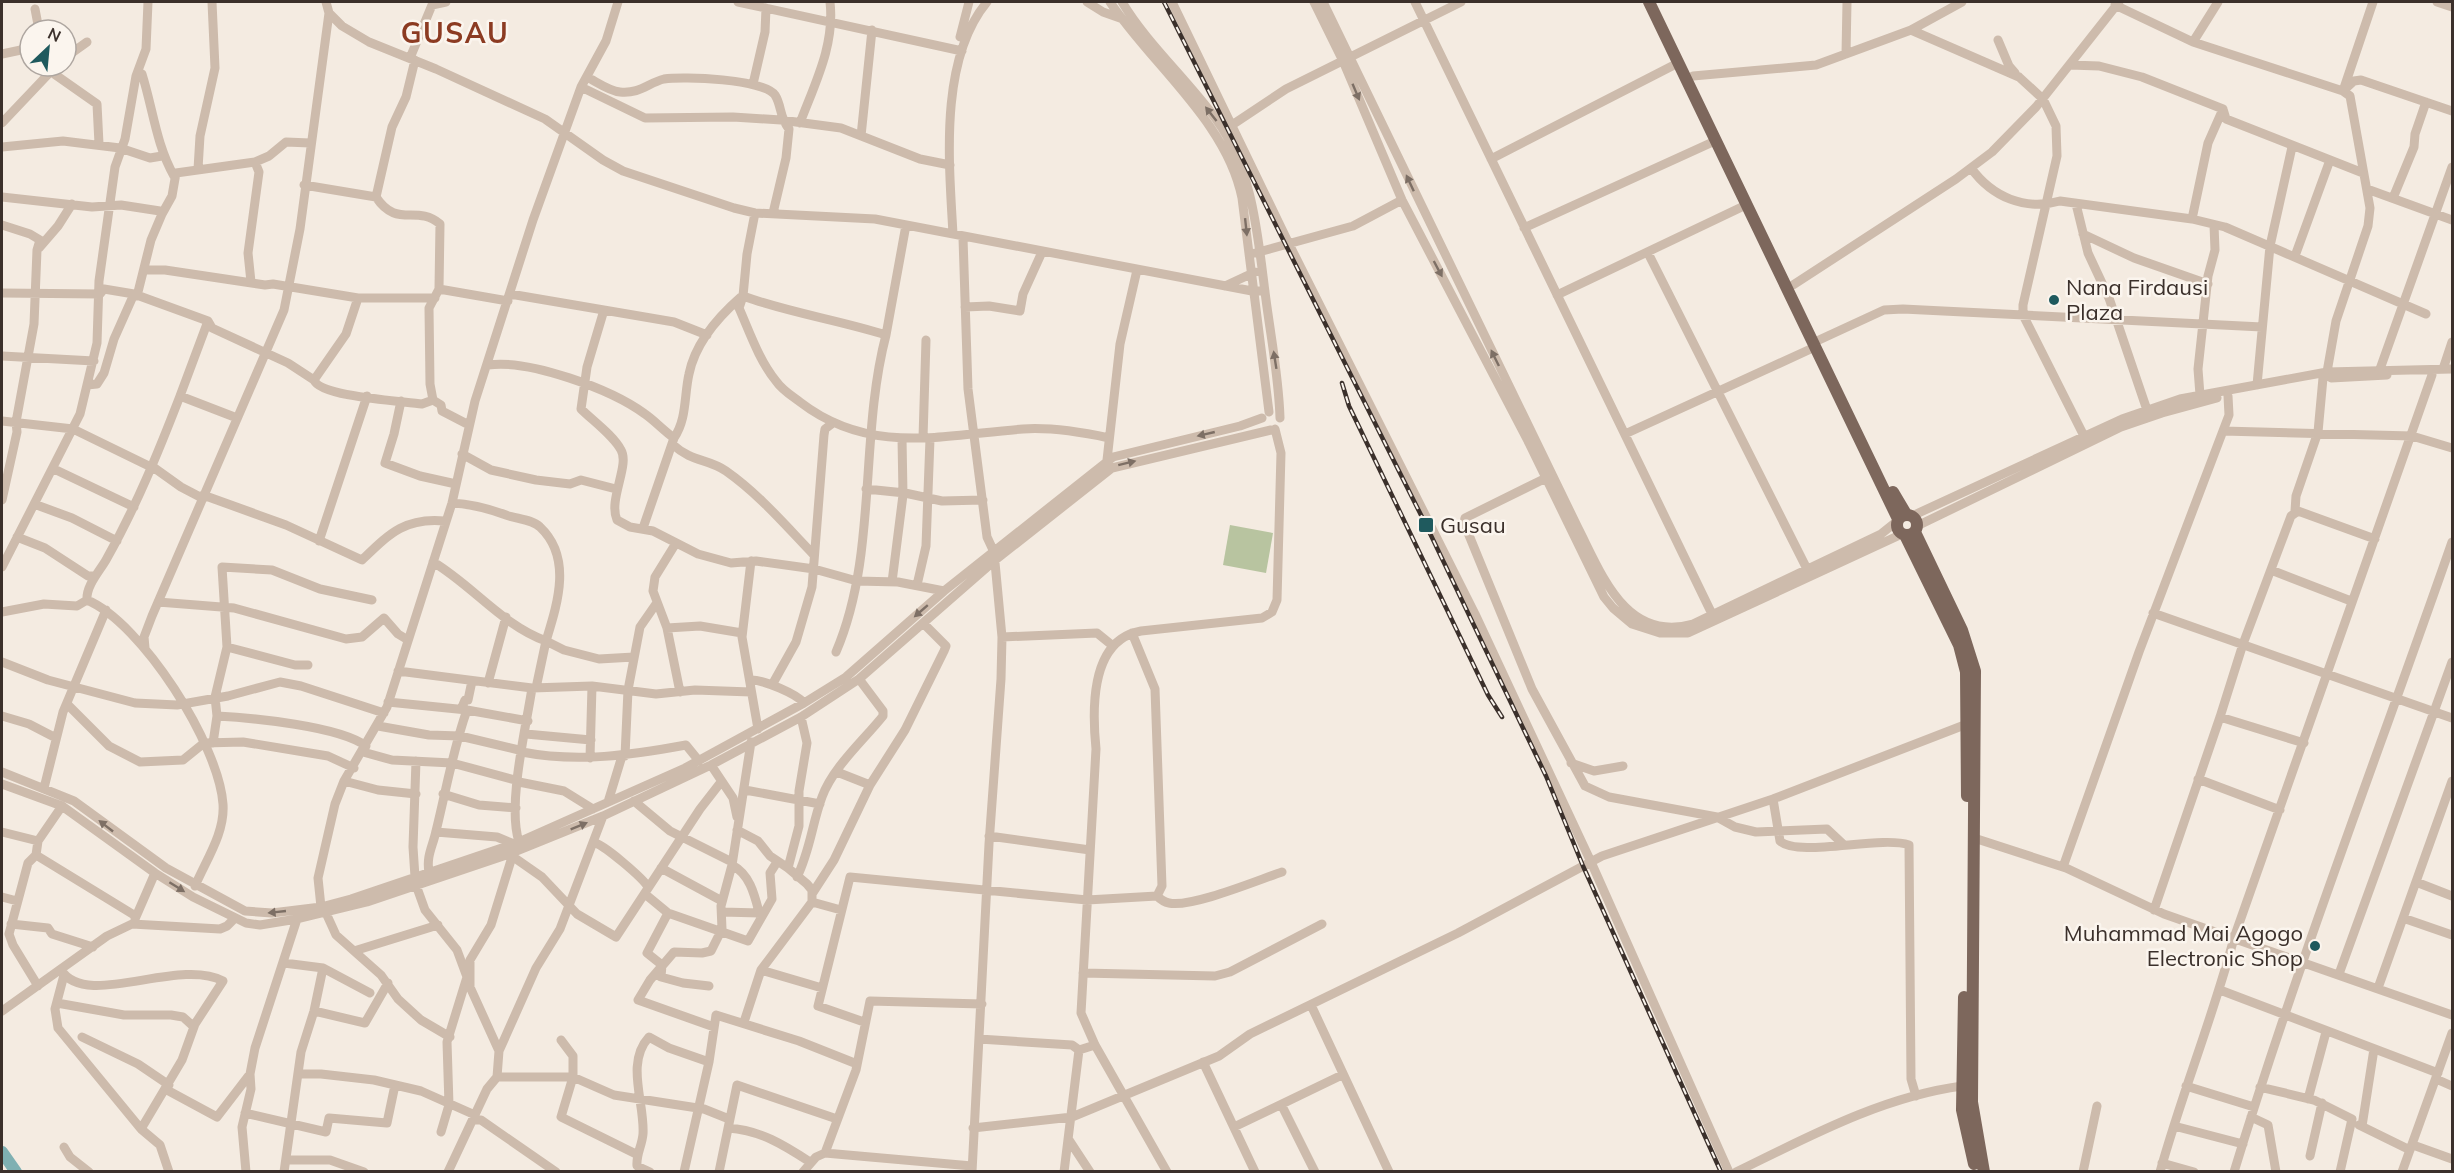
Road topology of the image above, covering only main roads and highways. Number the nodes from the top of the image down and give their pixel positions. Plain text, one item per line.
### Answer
1 (1649, 2) edge
2 (1657, 2) edge
3 (1817, 343) junction
4 (1906, 525) junction
5 (1976, 1172) edge
6 (1984, 1172) edge

1 - 3 main road
2 - 3 main road
3 - 4 main road
4 - 5 main road
4 - 6 main road

